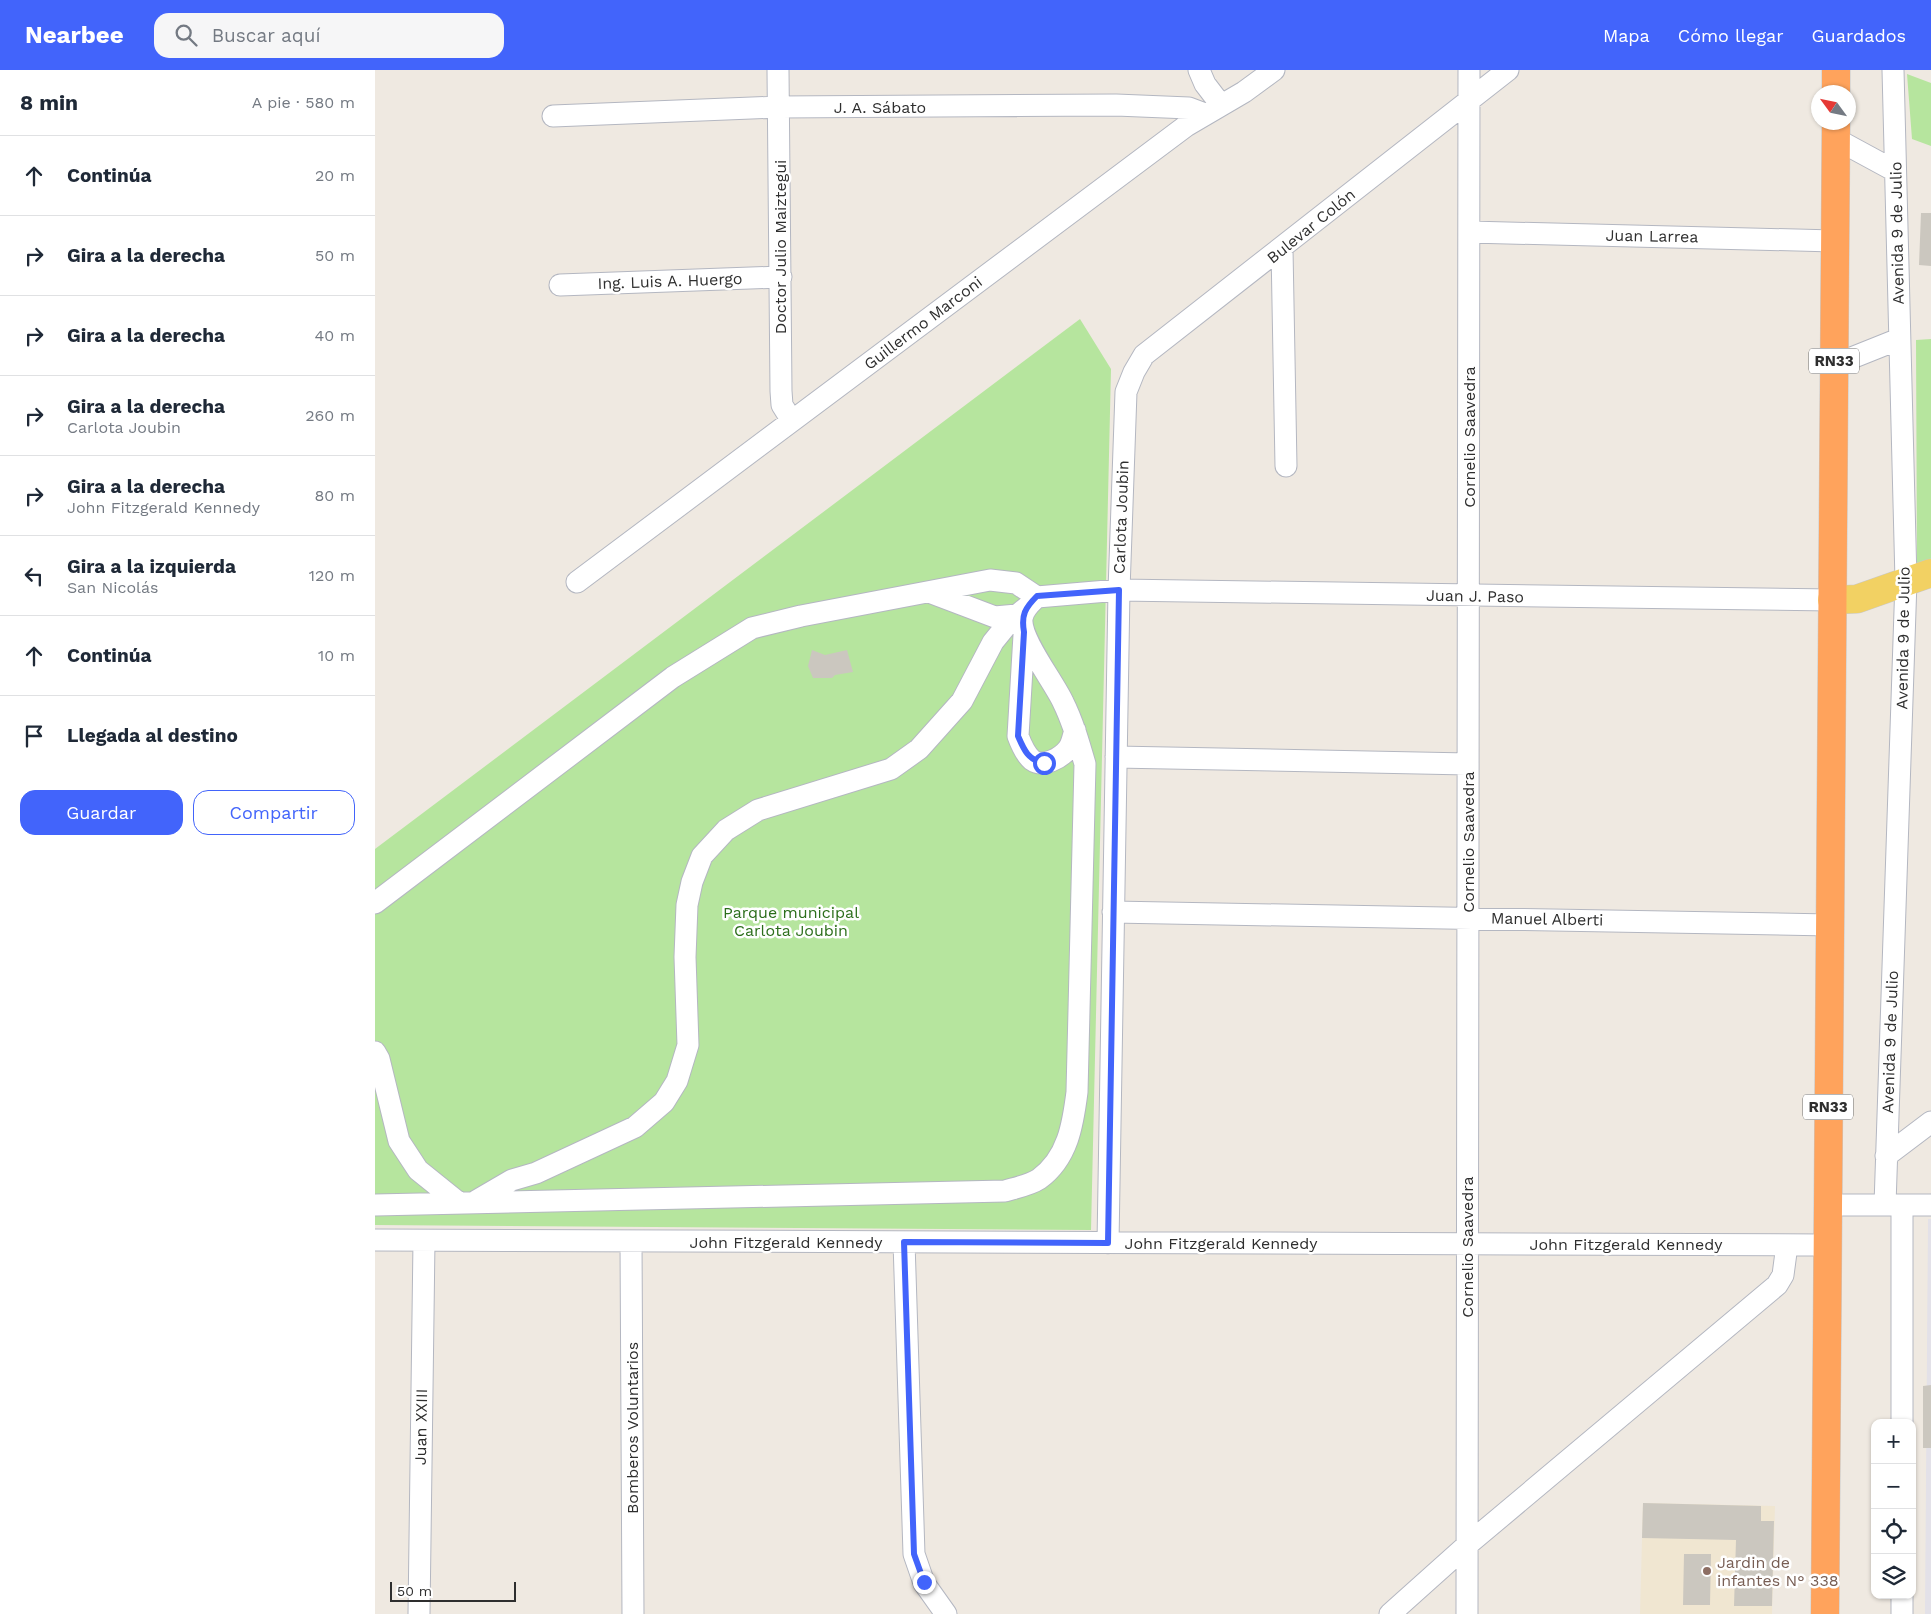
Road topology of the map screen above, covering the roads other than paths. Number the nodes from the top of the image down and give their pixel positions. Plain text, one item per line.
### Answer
1 (778, 70) edge
2 (1199, 70) edge
3 (1274, 70) edge
4 (1469, 70) edge
5 (1508, 70) edge
6 (1836, 70) edge
7 (1893, 70) edge
8 (1836, 85) edge
9 (1468, 100) junction
10 (779, 107) junction
11 (1213, 109) junction
12 (553, 116) dead end
13 (1836, 131) edge
14 (1895, 171) junction
15 (1471, 232) junction
16 (1834, 241) junction
17 (1282, 249) junction
18 (781, 277) junction
19 (560, 285) dead end
20 (1899, 339) junction
21 (1834, 365) junction
22 (1126, 392) joint
23 (792, 421) junction
24 (1286, 466) dead end
25 (1931, 573) edge
26 (1905, 581) junction
27 (577, 582) dead end
28 (1119, 590) junction
29 (926, 592) junction
30 (1468, 596) junction
31 (1832, 600) junction
32 (1026, 613) junction
33 (1075, 730) junction
34 (1116, 757) junction
35 (1468, 764) junction
36 (375, 903) edge
37 (1113, 912) junction
38 (1468, 918) junction
39 (1830, 924) junction
40 (375, 1052) edge
41 (1931, 1122) edge
42 (1886, 1156) junction
43 (467, 1203) junction
44 (375, 1205) edge
45 (1827, 1205) junction
46 (1894, 1205) junction
47 (1931, 1205) edge
48 (375, 1240) edge
49 (423, 1241) junction
50 (631, 1241) junction
51 (904, 1242) junction
52 (1108, 1243) junction
53 (1467, 1244) junction
54 (1787, 1245) junction
55 (1827, 1245) junction
56 (1902, 1419) edge
57 (1466, 1546) junction
58 (1902, 1599) edge
59 (419, 1614) edge
60 (633, 1614) edge
61 (946, 1614) edge
62 (1390, 1614) edge
63 (1467, 1614) edge
64 (1825, 1614) edge
65 (1902, 1614) edge

1 - 10 street, Doctor Julio Maiztegui
2 - 11 street
3 - 11 street, Guillermo Marconi
4 - 9 street, Cornelio Saavedra
5 - 9 street, Bulevar Colón
6 - 8 highway
7 - 14 street, Avenida 9 de Julio
9 - 15 street, Cornelio Saavedra
9 - 17 street, Bulevar Colón
10 - 11 street, J. A. Sábato
10 - 12 street, J. A. Sábato
10 - 18 street, Doctor Julio Maiztegui
11 - 23 street, Guillermo Marconi
13 - 14 street
13 - 16 highway, RN33
14 - 20 street, Avenida 9 de Julio
15 - 16 street, Juan Larrea
15 - 30 street, Cornelio Saavedra
16 - 21 highway, RN33
17 - 22 street, Bulevar Colón
17 - 24 street
18 - 19 street, Ing. Luis A. Huergo
18 - 23 street, Doctor Julio Maiztegui
20 - 21 street
20 - 26 street, Avenida 9 de Julio
21 - 31 highway, RN33
22 - 28 street, Carlota Joubin
23 - 27 street, Guillermo Marconi
25 - 26 main road
26 - 31 main road
26 - 42 street, Avenida 9 de Julio
28 - 30 street, Juan J. Paso
28 - 32 street, Juan J. Paso
28 - 34 street, Carlota Joubin
29 - 32 street, Juan J. Paso
29 - 32 street
29 - 36 street
30 - 31 street, Juan J. Paso
30 - 35 street, Cornelio Saavedra
31 - 39 highway, RN33
32 - 33 street
32 - 33 street
32 - 43 street
33 - 43 street
34 - 35 street
34 - 37 street, Carlota Joubin
35 - 38 street, Cornelio Saavedra
37 - 38 street, Manuel Alberti
37 - 52 street, Carlota Joubin
38 - 39 street, Manuel Alberti
38 - 53 street, Cornelio Saavedra
39 - 45 highway, RN33
40 - 43 street
41 - 42 street
42 - 46 street, Avenida 9 de Julio
43 - 44 street
45 - 46 street
45 - 55 highway, RN33
46 - 47 street
46 - 56 street, Avenida 9 de Julio
48 - 49 street, John Fitzgerald Kennedy
49 - 50 street, John Fitzgerald Kennedy
49 - 59 street, Juan XXIII
50 - 51 street, John Fitzgerald Kennedy
50 - 60 street, Bomberos Voluntarios
51 - 52 street, John Fitzgerald Kennedy
51 - 61 street
52 - 53 street, John Fitzgerald Kennedy
53 - 54 street, John Fitzgerald Kennedy
53 - 57 street, Cornelio Saavedra
54 - 55 street, John Fitzgerald Kennedy
54 - 57 street
55 - 64 highway, RN33
57 - 62 street
57 - 63 street, Cornelio Saavedra
58 - 65 street

